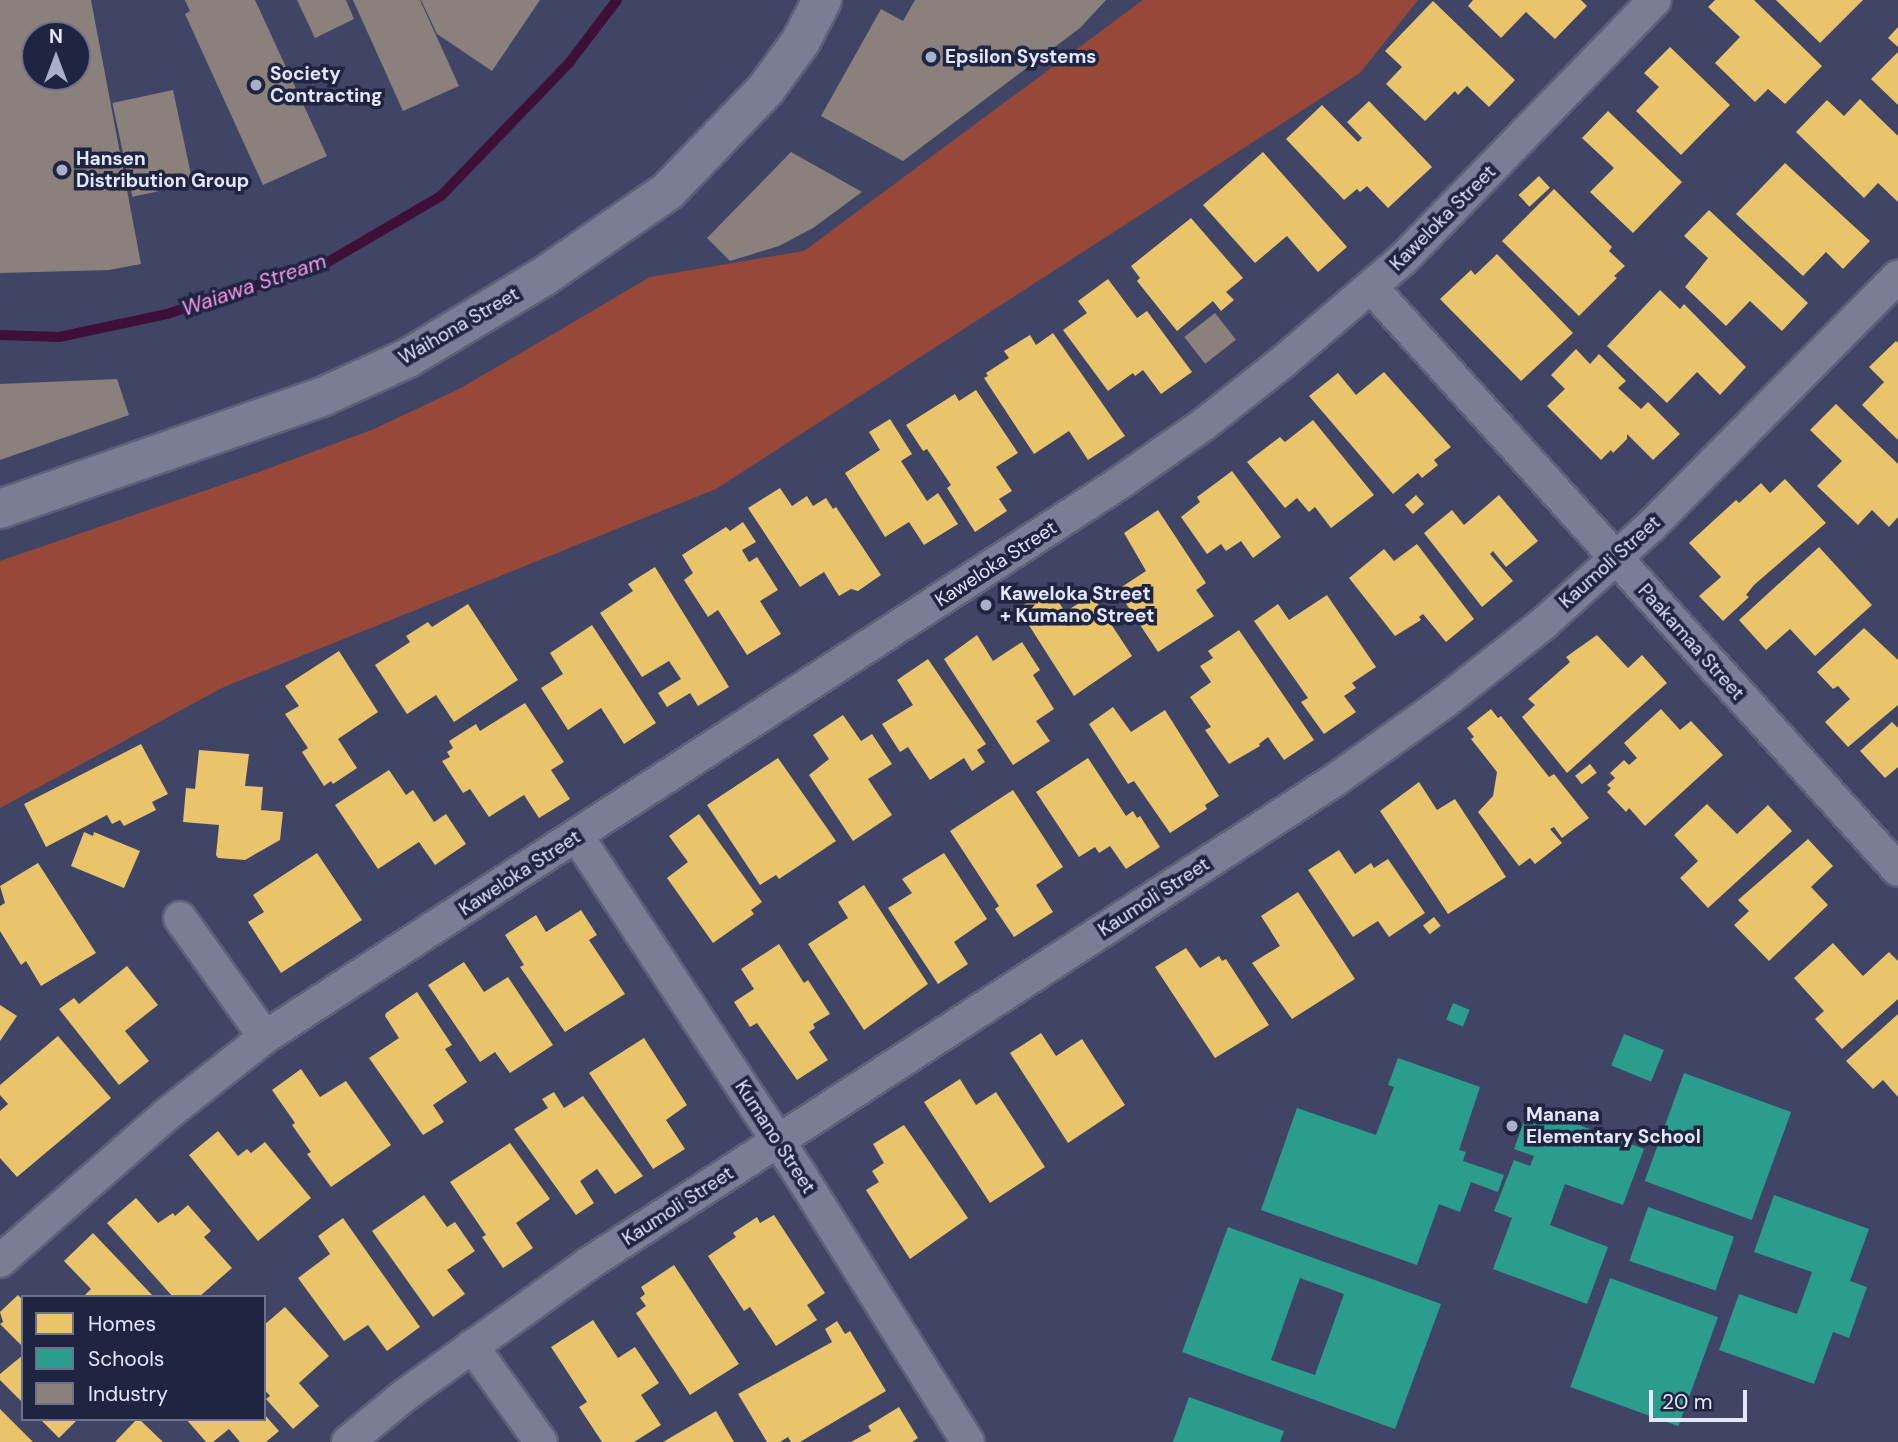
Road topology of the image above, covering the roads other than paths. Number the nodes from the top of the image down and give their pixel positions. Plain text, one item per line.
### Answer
1 (822, 0) edge
2 (1655, 0) edge
3 (1898, 276) edge
4 (1371, 288) junction
5 (0, 509) edge
6 (1615, 558) junction
7 (577, 836) junction
8 (1898, 870) edge
9 (180, 918) dead end
10 (265, 1037) junction
11 (778, 1141) junction
12 (3, 1252) edge
13 (472, 1346) junction
14 (348, 1442) edge
15 (541, 1442) edge
16 (968, 1442) edge

1 - 5 street, Waihona Street
2 - 4 street, Kaweloka Street
3 - 6 street, Kaumoli Street
4 - 6 street, Paakamaa Street
4 - 7 street, Kaweloka Street
6 - 8 street, Paakamaa Street
6 - 11 street, Kaumoli Street
7 - 10 street, Kaweloka Street
7 - 11 street, Kumano Street
9 - 10 street
10 - 12 street, Kaweloka Street
11 - 13 street, Kaumoli Street
11 - 16 street, Kumano Street
13 - 14 street, Kaumoli Street
13 - 15 street

